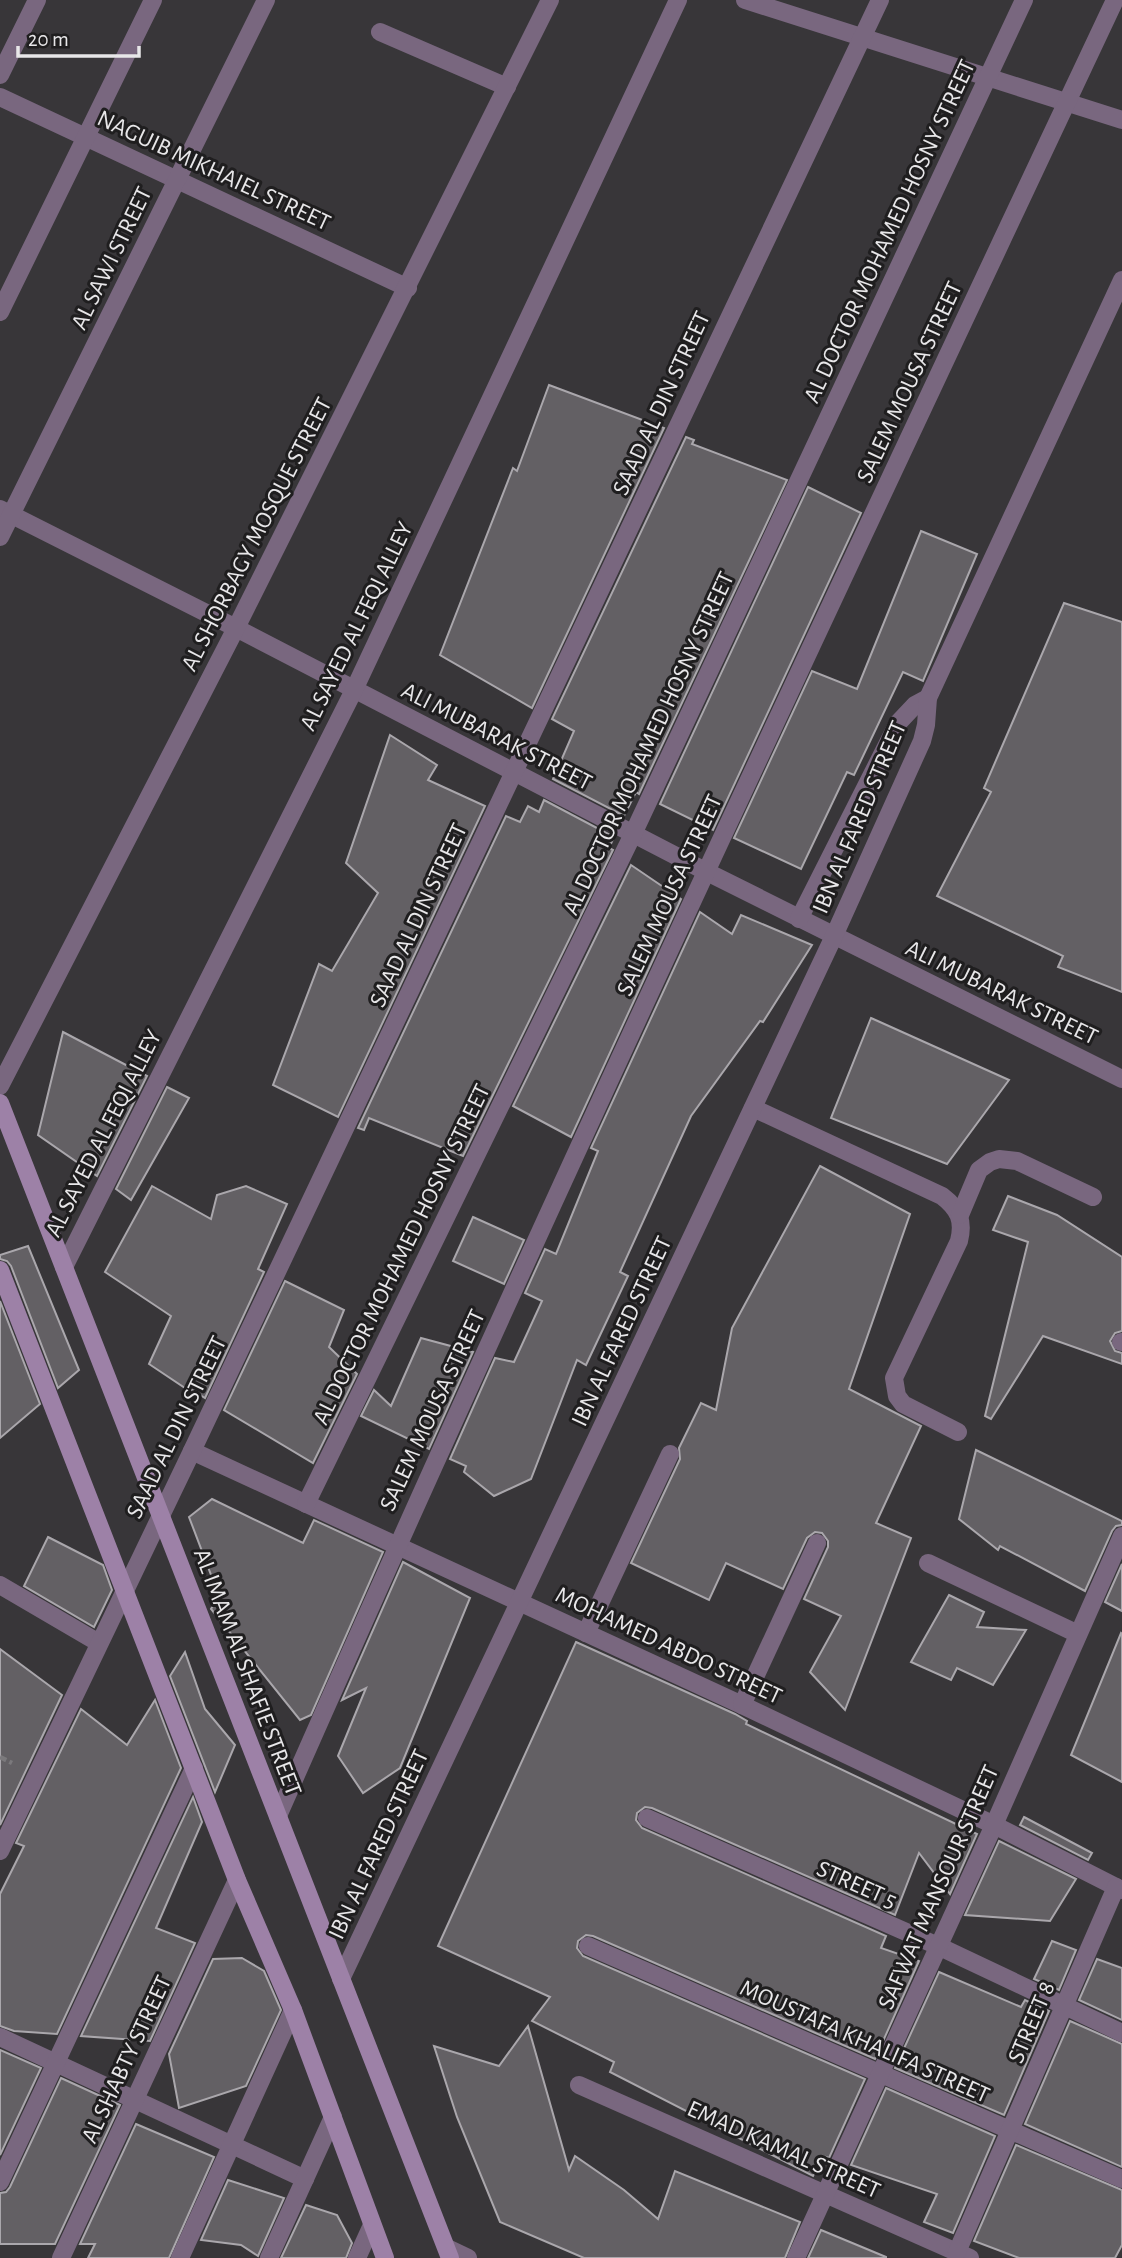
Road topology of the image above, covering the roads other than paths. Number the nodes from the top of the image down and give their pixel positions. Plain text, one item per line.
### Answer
1 (37, 0) edge
2 (153, 0) edge
3 (266, 0) edge
4 (550, 0) edge
5 (678, 0) edge
6 (745, 0) edge
7 (880, 0) edge
8 (1024, 0) edge
9 (1115, 0) edge
10 (380, 32) dead end
11 (863, 36) junction
12 (0, 75) edge
13 (989, 77) junction
14 (507, 87) junction
15 (0, 97) edge
16 (1067, 102) junction
17 (1122, 120) edge
18 (85, 137) junction
19 (177, 179) junction
20 (1122, 280) edge
21 (408, 288) junction
22 (0, 312) edge
23 (6, 512) edge
24 (0, 537) edge
25 (236, 628) junction
26 (354, 690) junction
27 (928, 698) junction
28 (513, 772) junction
29 (633, 834) junction
30 (707, 872) junction
31 (799, 919) junction
32 (834, 936) junction
33 (1122, 1079) edge
34 (0, 1086) edge
35 (0, 1103) edge
36 (753, 1108) junction
37 (1093, 1198) dead end
38 (960, 1215) junction
39 (64, 1267) junction
40 (0, 1270) edge
41 (958, 1432) dead end
42 (192, 1451) junction
43 (670, 1454) dead end
44 (306, 1504) junction
45 (161, 1516) junction
46 (1122, 1536) edge
47 (817, 1543) dead end
48 (397, 1545) junction
49 (928, 1563) dead end
50 (0, 1585) edge
51 (125, 1592) junction
52 (520, 1602) junction
53 (586, 1633) junction
54 (1078, 1634) junction
55 (99, 1643) junction
56 (742, 1705) junction
57 (194, 1768) junction
58 (278, 1816) junction
59 (647, 1818) dead end
60 (994, 1825) junction
61 (0, 1851) edge
62 (237, 1880) junction
63 (1119, 1889) edge
64 (588, 1946) dead end
65 (938, 1946) junction
66 (341, 1979) junction
67 (1064, 2006) junction
68 (293, 2010) junction
69 (1122, 2033) edge
70 (0, 2037) edge
71 (54, 2063) junction
72 (881, 2074) junction
73 (579, 2085) dead end
74 (133, 2101) junction
75 (333, 2117) junction
76 (1010, 2131) junction
77 (231, 2145) junction
78 (305, 2179) junction
79 (1122, 2179) edge
80 (0, 2182) edge
81 (825, 2194) junction
82 (372, 2225) junction
83 (449, 2253) edge
84 (963, 2255) edge
85 (61, 2258) edge
86 (180, 2258) edge
87 (269, 2258) edge
88 (357, 2258) edge
89 (385, 2258) edge
90 (468, 2258) edge
91 (796, 2258) edge

1 - 12 street
2 - 18 street
3 - 19 street, AL SAWI STREET
4 - 14 street, AL SHORBAGY MOSQUE STREET
5 - 26 street, AL SAYED AL FEQI ALLEY
6 - 11 street
7 - 11 street, SAAD AL DIN STREET
8 - 13 street, AL DOCTOR MOHAMED HOSNY STREET
9 - 16 street, SALEM MOUSA STREET
10 - 14 street
11 - 13 street
11 - 28 street, SAAD AL DIN STREET
13 - 16 street
13 - 29 street, AL DOCTOR MOHAMED HOSNY STREET
14 - 21 street, AL SHORBAGY MOSQUE STREET
15 - 18 street, NAGUIB MIKHAIEL STREET
16 - 17 street
16 - 30 street, SALEM MOUSA STREET
18 - 19 street, NAGUIB MIKHAIEL STREET
18 - 22 street
19 - 21 street, NAGUIB MIKHAIEL STREET
19 - 23 street, AL SAWI STREET
20 - 27 street, IBN AL FARED STREET
21 - 25 street, AL SHORBAGY MOSQUE STREET
23 - 24 street, AL SAWI STREET
23 - 25 street, ALI MUBARAK STREET
25 - 26 street, ALI MUBARAK STREET
25 - 34 street, AL SHORBAGY MOSQUE STREET
26 - 28 street, ALI MUBARAK STREET
26 - 39 street, AL SAYED AL FEQI ALLEY
27 - 31 street, IBN AL FARED STREET
27 - 32 street, IBN AL FARED STREET
28 - 29 street, ALI MUBARAK STREET
28 - 42 street, SAAD AL DIN STREET
29 - 30 street, ALI MUBARAK STREET
29 - 44 street, AL DOCTOR MOHAMED HOSNY STREET
30 - 31 street, ALI MUBARAK STREET
30 - 48 street, SALEM MOUSA STREET
31 - 32 street, ALI MUBARAK STREET
32 - 33 street, ALI MUBARAK STREET
32 - 36 street, IBN AL FARED STREET
35 - 39 main road, AL IMAM AL SHAFIE STREET
36 - 38 street
36 - 52 street, IBN AL FARED STREET
37 - 38 street
38 - 41 street
39 - 45 main road, AL IMAM AL SHAFIE STREET
40 - 51 main road
42 - 44 street, MOHAMED ABDO STREET
42 - 45 street, SAAD AL DIN STREET
43 - 53 street
44 - 48 street, MOHAMED ABDO STREET
45 - 51 street, SAAD AL DIN STREET
45 - 58 main road, AL IMAM AL SHAFIE STREET
46 - 54 street, SAFWAT MANSOUR STREET
47 - 56 street
48 - 52 street, MOHAMED ABDO STREET
48 - 58 street, SALEM MOUSA STREET
49 - 54 street
50 - 55 street
51 - 55 street, SAAD AL DIN STREET
51 - 57 main road
52 - 53 street, MOHAMED ABDO STREET
52 - 66 street, IBN AL FARED STREET
53 - 56 street, MOHAMED ABDO STREET
54 - 60 street, SAFWAT MANSOUR STREET
55 - 61 street, SAAD AL DIN STREET
56 - 60 street, MOHAMED ABDO STREET
57 - 62 main road
57 - 71 street
58 - 66 main road, AL IMAM AL SHAFIE STREET
59 - 65 street, STREET 5
60 - 63 street, MOHAMED ABDO STREET
60 - 65 street, SAFWAT MANSOUR STREET
62 - 68 main road
62 - 74 street, AL SHABTY STREET
63 - 67 street, STREET 8
64 - 72 street, MOUSTAFA KHALIFA STREET
65 - 67 street, STREET 5
65 - 72 street, SAFWAT MANSOUR STREET
66 - 83 main road, AL IMAM AL SHAFIE STREET
67 - 69 street, STREET 5
67 - 76 street, STREET 8
68 - 75 main road
68 - 77 street
70 - 71 street
71 - 74 street
71 - 80 street
72 - 76 street, MOUSTAFA KHALIFA STREET
72 - 81 street, SAFWAT MANSOUR STREET
73 - 81 street, EMAD KAMAL STREET
74 - 77 street
74 - 85 street, AL SHABTY STREET
75 - 78 street
75 - 82 main road
76 - 79 street, MOUSTAFA KHALIFA STREET
76 - 84 street, STREET 8
77 - 78 street
77 - 86 street
78 - 87 street
81 - 84 street, EMAD KAMAL STREET
81 - 91 street, SAFWAT MANSOUR STREET
82 - 88 street
82 - 89 main road
83 - 90 street

